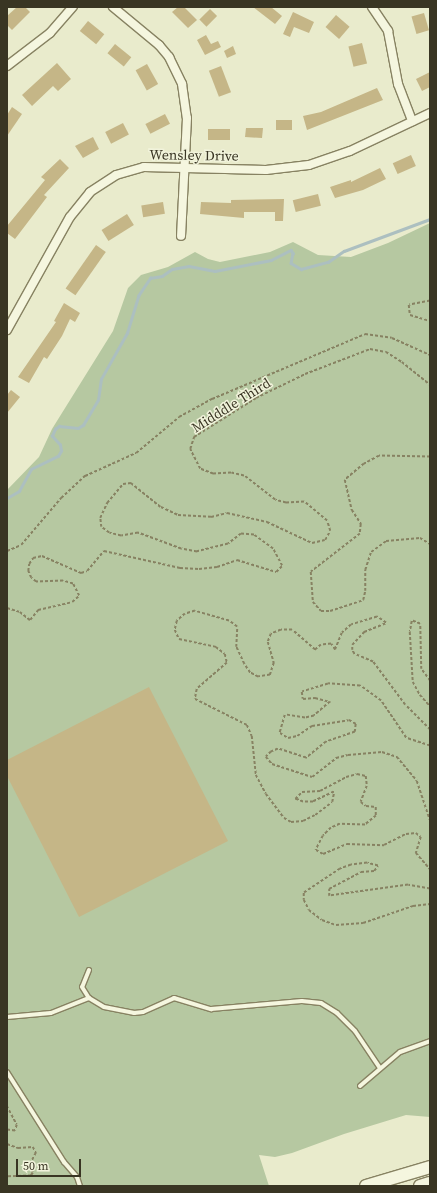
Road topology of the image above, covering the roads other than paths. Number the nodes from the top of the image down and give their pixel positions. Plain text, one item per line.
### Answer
1 (73, 7) edge
2 (113, 7) edge
3 (372, 7) edge
4 (7, 66) edge
5 (430, 113) edge
6 (412, 121) junction
7 (184, 167) junction
8 (181, 236) dead end
9 (7, 330) edge
10 (88, 970) dead end
11 (89, 998) junction
12 (7, 1017) edge
13 (430, 1041) edge
14 (380, 1068) junction
15 (7, 1072) edge
16 (360, 1086) dead end
17 (430, 1167) edge
18 (430, 1183) edge
19 (80, 1186) edge
20 (366, 1186) edge
21 (420, 1186) edge

1 - 4 street
2 - 7 street
3 - 6 street
5 - 6 street, Wensley Drive
6 - 7 street, Wensley Drive
7 - 8 street
7 - 9 street, Wensley Drive
10 - 11 lane
11 - 12 lane
11 - 14 lane
13 - 14 lane
14 - 16 lane
15 - 19 lane
17 - 20 main road
18 - 21 main road

